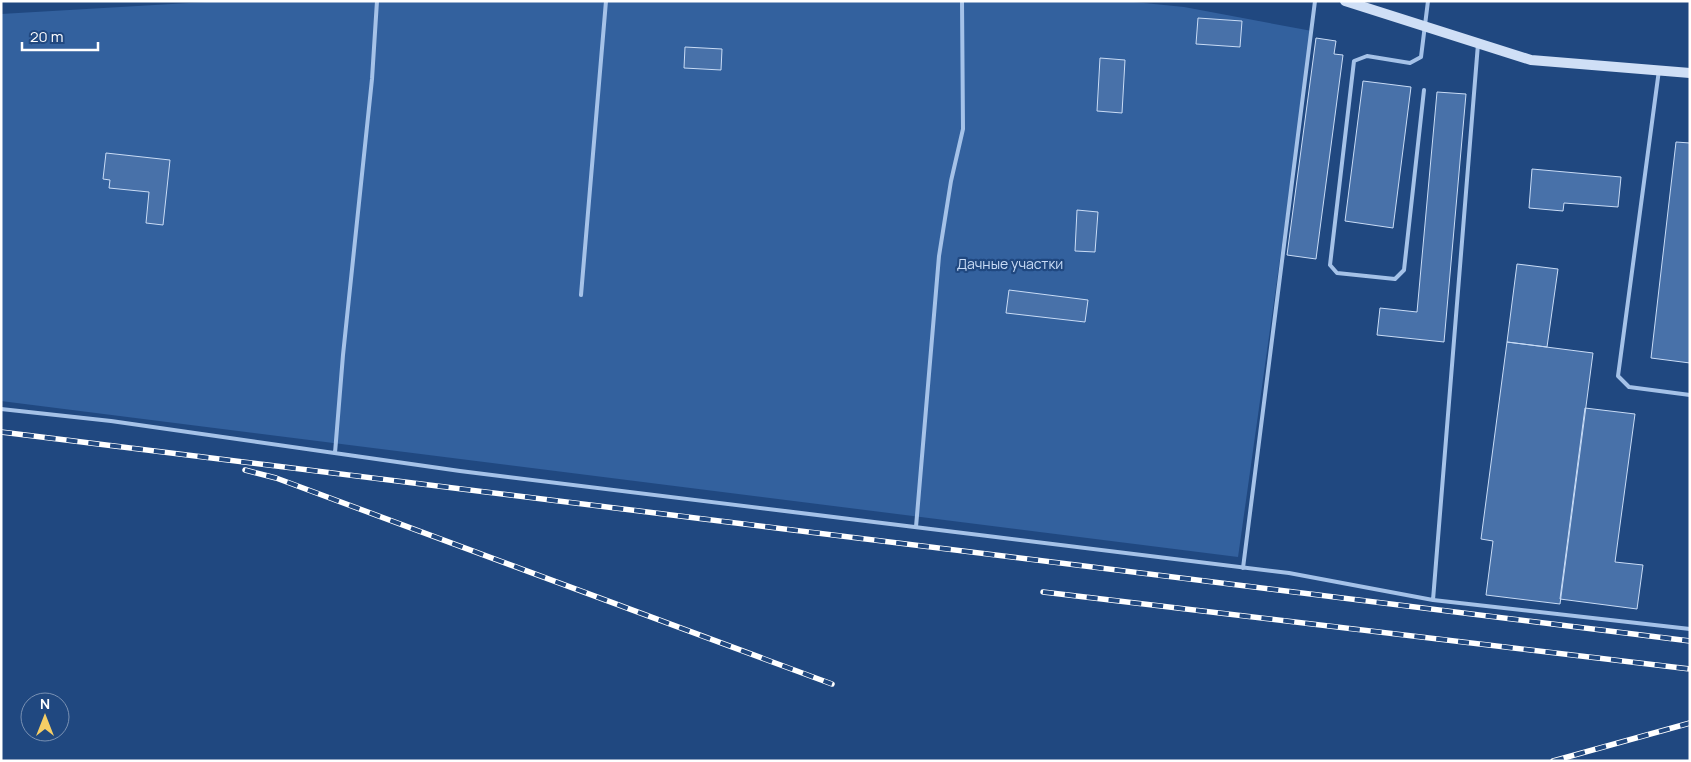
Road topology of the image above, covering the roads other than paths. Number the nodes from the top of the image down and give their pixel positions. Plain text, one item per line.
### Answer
1 (377, 1) edge
2 (606, 1) edge
3 (962, 1) edge
4 (1315, 1) edge
5 (1345, 1) edge
6 (1428, 1) edge
7 (1425, 27) junction
8 (1478, 44) junction
9 (1659, 70) junction
10 (1690, 73) edge
11 (1424, 90) dead end
12 (580, 295) dead end
13 (1690, 395) edge
14 (1, 410) edge
15 (335, 453) junction
16 (916, 526) junction
17 (1244, 568) junction
18 (1433, 600) junction
19 (1690, 630) edge

1 - 15 lane
2 - 12 lane
3 - 16 lane
4 - 17 lane
5 - 7 main road
6 - 7 lane
7 - 8 main road
7 - 11 lane
8 - 9 main road
8 - 18 lane
9 - 10 main road
9 - 13 lane
14 - 15 lane
15 - 16 lane
16 - 17 lane
17 - 18 lane
18 - 19 lane

